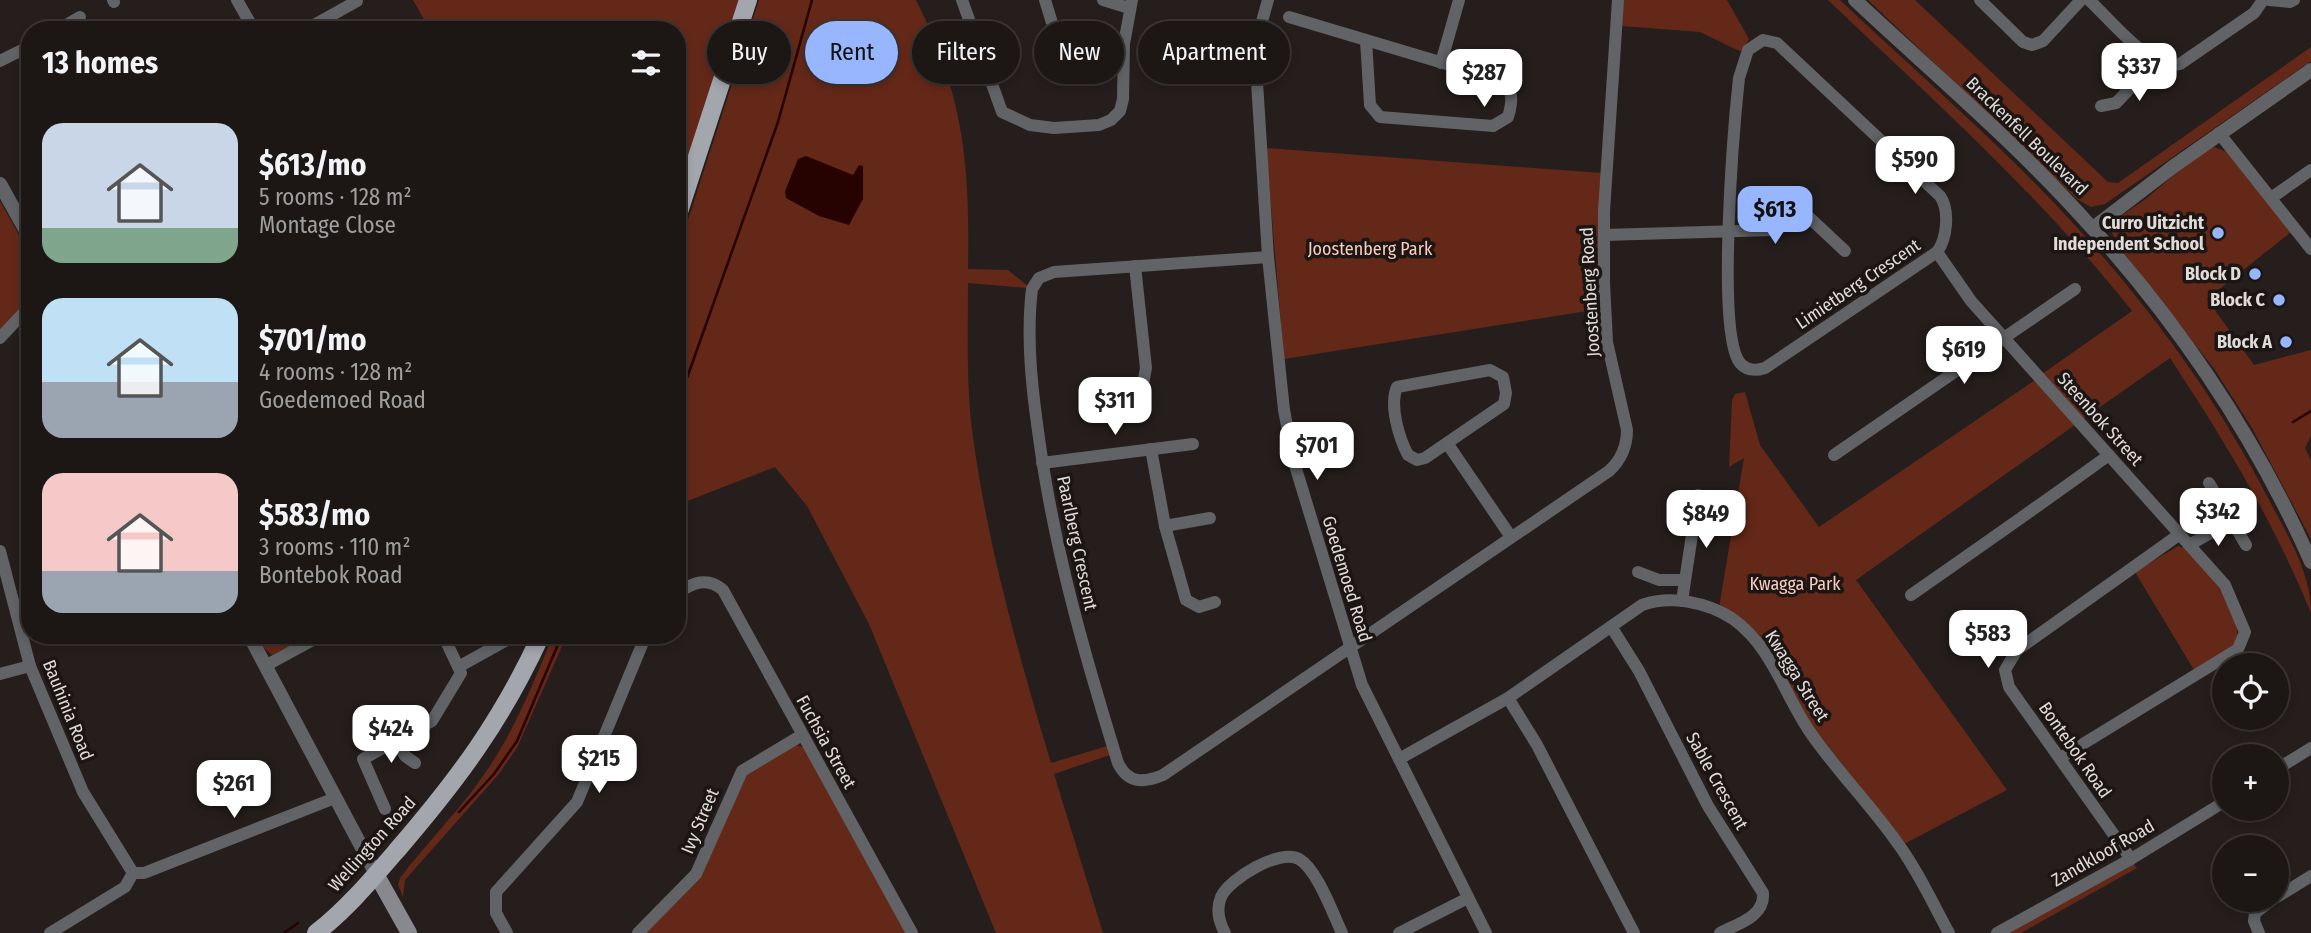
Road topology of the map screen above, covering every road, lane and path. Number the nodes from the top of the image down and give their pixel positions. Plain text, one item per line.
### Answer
1 (237, 0) edge
2 (748, 0) edge
3 (962, 0) edge
4 (1045, 0) edge
5 (1103, 0) edge
6 (1268, 0) edge
7 (1460, 0) edge
8 (1618, 0) edge
9 (1855, 0) edge
10 (1980, 0) edge
11 (2081, 0) edge
12 (2089, 0) edge
13 (2263, 0) edge
14 (2269, 0) edge
15 (2294, 0) edge
16 (357, 1) edge
17 (1131, 4) edge
18 (80, 17) dead end
19 (1289, 17) dead end
20 (73, 21) edge
21 (249, 21) edge
22 (321, 21) edge
23 (1052, 21) edge
24 (1366, 40) junction
25 (21, 50) edge
26 (0, 61) edge
27 (1441, 62) junction
28 (2155, 62) junction
29 (2311, 70) edge
30 (2101, 106) dead end
31 (2219, 134) junction
32 (2311, 170) edge
33 (0, 184) edge
34 (686, 190) edge
35 (1782, 192) dead end
36 (2271, 198) junction
37 (1804, 212) junction
38 (21, 222) edge
39 (2093, 228) junction
40 (1729, 229) junction
41 (1604, 235) junction
42 (2311, 249) edge
43 (1845, 251) dead end
44 (1937, 252) junction
45 (1268, 257) junction
46 (1135, 266) junction
47 (2075, 289) dead end
48 (21, 316) edge
49 (0, 338) edge
50 (2004, 338) junction
51 (1140, 400) dead end
52 (1447, 443) junction
53 (1193, 444) dead end
54 (1151, 449) junction
55 (2109, 455) junction
56 (1834, 456) dead end
57 (1042, 463) junction
58 (2209, 483) dead end
59 (1698, 495) dead end
60 (1210, 518) dead end
61 (2230, 522) junction
62 (1165, 526) junction
63 (2180, 534) junction
64 (1511, 537) junction
65 (2189, 545) junction
66 (2246, 545) dead end
67 (0, 551) edge
68 (2311, 562) edge
69 (1638, 572) dead end
70 (1684, 580) junction
71 (686, 588) edge
72 (1911, 595) dead end
73 (1682, 601) junction
74 (1215, 602) dead end
75 (1612, 628) junction
76 (21, 632) edge
77 (24, 644) edge
78 (254, 644) edge
79 (305, 644) edge
80 (448, 644) edge
81 (500, 644) edge
82 (537, 644) edge
83 (642, 644) edge
84 (1349, 646) junction
85 (30, 666) junction
86 (265, 666) junction
87 (460, 666) junction
88 (0, 674) edge
89 (1508, 698) junction
90 (802, 735) junction
91 (396, 741) junction
92 (2311, 748) edge
93 (2060, 758) junction
94 (1399, 759) junction
95 (2289, 762) edge
96 (415, 763) dead end
97 (335, 798) junction
98 (385, 809) dead end
99 (2212, 809) edge
100 (2131, 859) junction
101 (131, 872) junction
102 (376, 874) junction
103 (2311, 876) edge
104 (2289, 889) edge
105 (1468, 898) junction
106 (2256, 912) edge
107 (50, 933) edge
108 (316, 933) edge
109 (409, 933) edge
110 (507, 933) edge
111 (638, 933) edge
112 (912, 933) edge
113 (1225, 933) edge
114 (1342, 933) edge
115 (1399, 933) edge
116 (1486, 933) edge
117 (1634, 933) edge
118 (1720, 933) edge
119 (1949, 933) edge
120 (1997, 933) edge
121 (2259, 933) edge

1 - 21 street
2 - 34 main road
3 - 17 street
4 - 23 street
5 - 17 street
6 - 45 street, Goedemoed Road
7 - 27 street
8 - 41 street, Joostenberg Road
9 - 39 street, Brackenfell Boulevard
10 - 11 street
12 - 28 street
13 - 28 street
14 - 15 street
16 - 22 street
18 - 20 street
19 - 24 street
24 - 27 street
24 - 27 street
25 - 26 street
28 - 30 street
29 - 31 street
31 - 36 street
31 - 39 street
32 - 36 street
33 - 38 street
35 - 37 street
36 - 42 street
37 - 40 street
37 - 43 street
39 - 68 street, Brackenfell Boulevard
40 - 41 street
40 - 44 street, Limietberg Crescent
40 - 44 street, Limietberg Crescent
41 - 64 street, Joostenberg Road
44 - 50 street, Steenbok Street
45 - 46 street, Paarlberg Crescent
45 - 84 street, Goedemoed Road
46 - 51 street
46 - 57 street, Paarlberg Crescent
47 - 50 street
48 - 49 street
50 - 55 street, Steenbok Street
50 - 56 street
52 - 52 street
52 - 64 street
53 - 54 street
54 - 57 street
54 - 62 street
55 - 63 street, Steenbok Street
55 - 72 street
57 - 84 street, Paarlberg Crescent
58 - 61 street
59 - 70 street
60 - 62 street
61 - 65 street
61 - 66 street
62 - 74 street
63 - 65 street, Steenbok Street
63 - 93 street, Bontebok Road
64 - 84 street, Joostenberg Road
65 - 93 street, Steenbok Street
67 - 76 street, Bauhinia Road
69 - 70 street
70 - 73 street
71 - 90 street, Fuchsia Street
73 - 75 street, Kwagga Street
73 - 119 street, Kwagga Street
75 - 89 street, Kwagga Street
75 - 118 street, Sable Crescent
77 - 85 street, Bauhinia Road
78 - 86 street
79 - 86 street
80 - 87 street
81 - 87 street
82 - 102 main road, Wellington Road
83 - 110 street
84 - 94 street, Goedemoed Road
85 - 88 street
85 - 101 street, Bauhinia Road
86 - 97 street
87 - 91 street
89 - 94 street, Kwagga Street
89 - 117 street
90 - 111 street, Ivy Street
90 - 112 street, Fuchsia Street
91 - 96 street
91 - 98 street
92 - 95 street
93 - 100 street, Bontebok Road
94 - 105 street, Goedemoed Road
97 - 101 street
97 - 102 street
99 - 100 street, Zandkloof Road
100 - 120 street, Zandkloof Road
101 - 107 street
102 - 108 main road, Wellington Road
102 - 109 main road
103 - 104 street
105 - 115 street
105 - 116 street, Goedemoed Road
106 - 121 street
113 - 114 street

